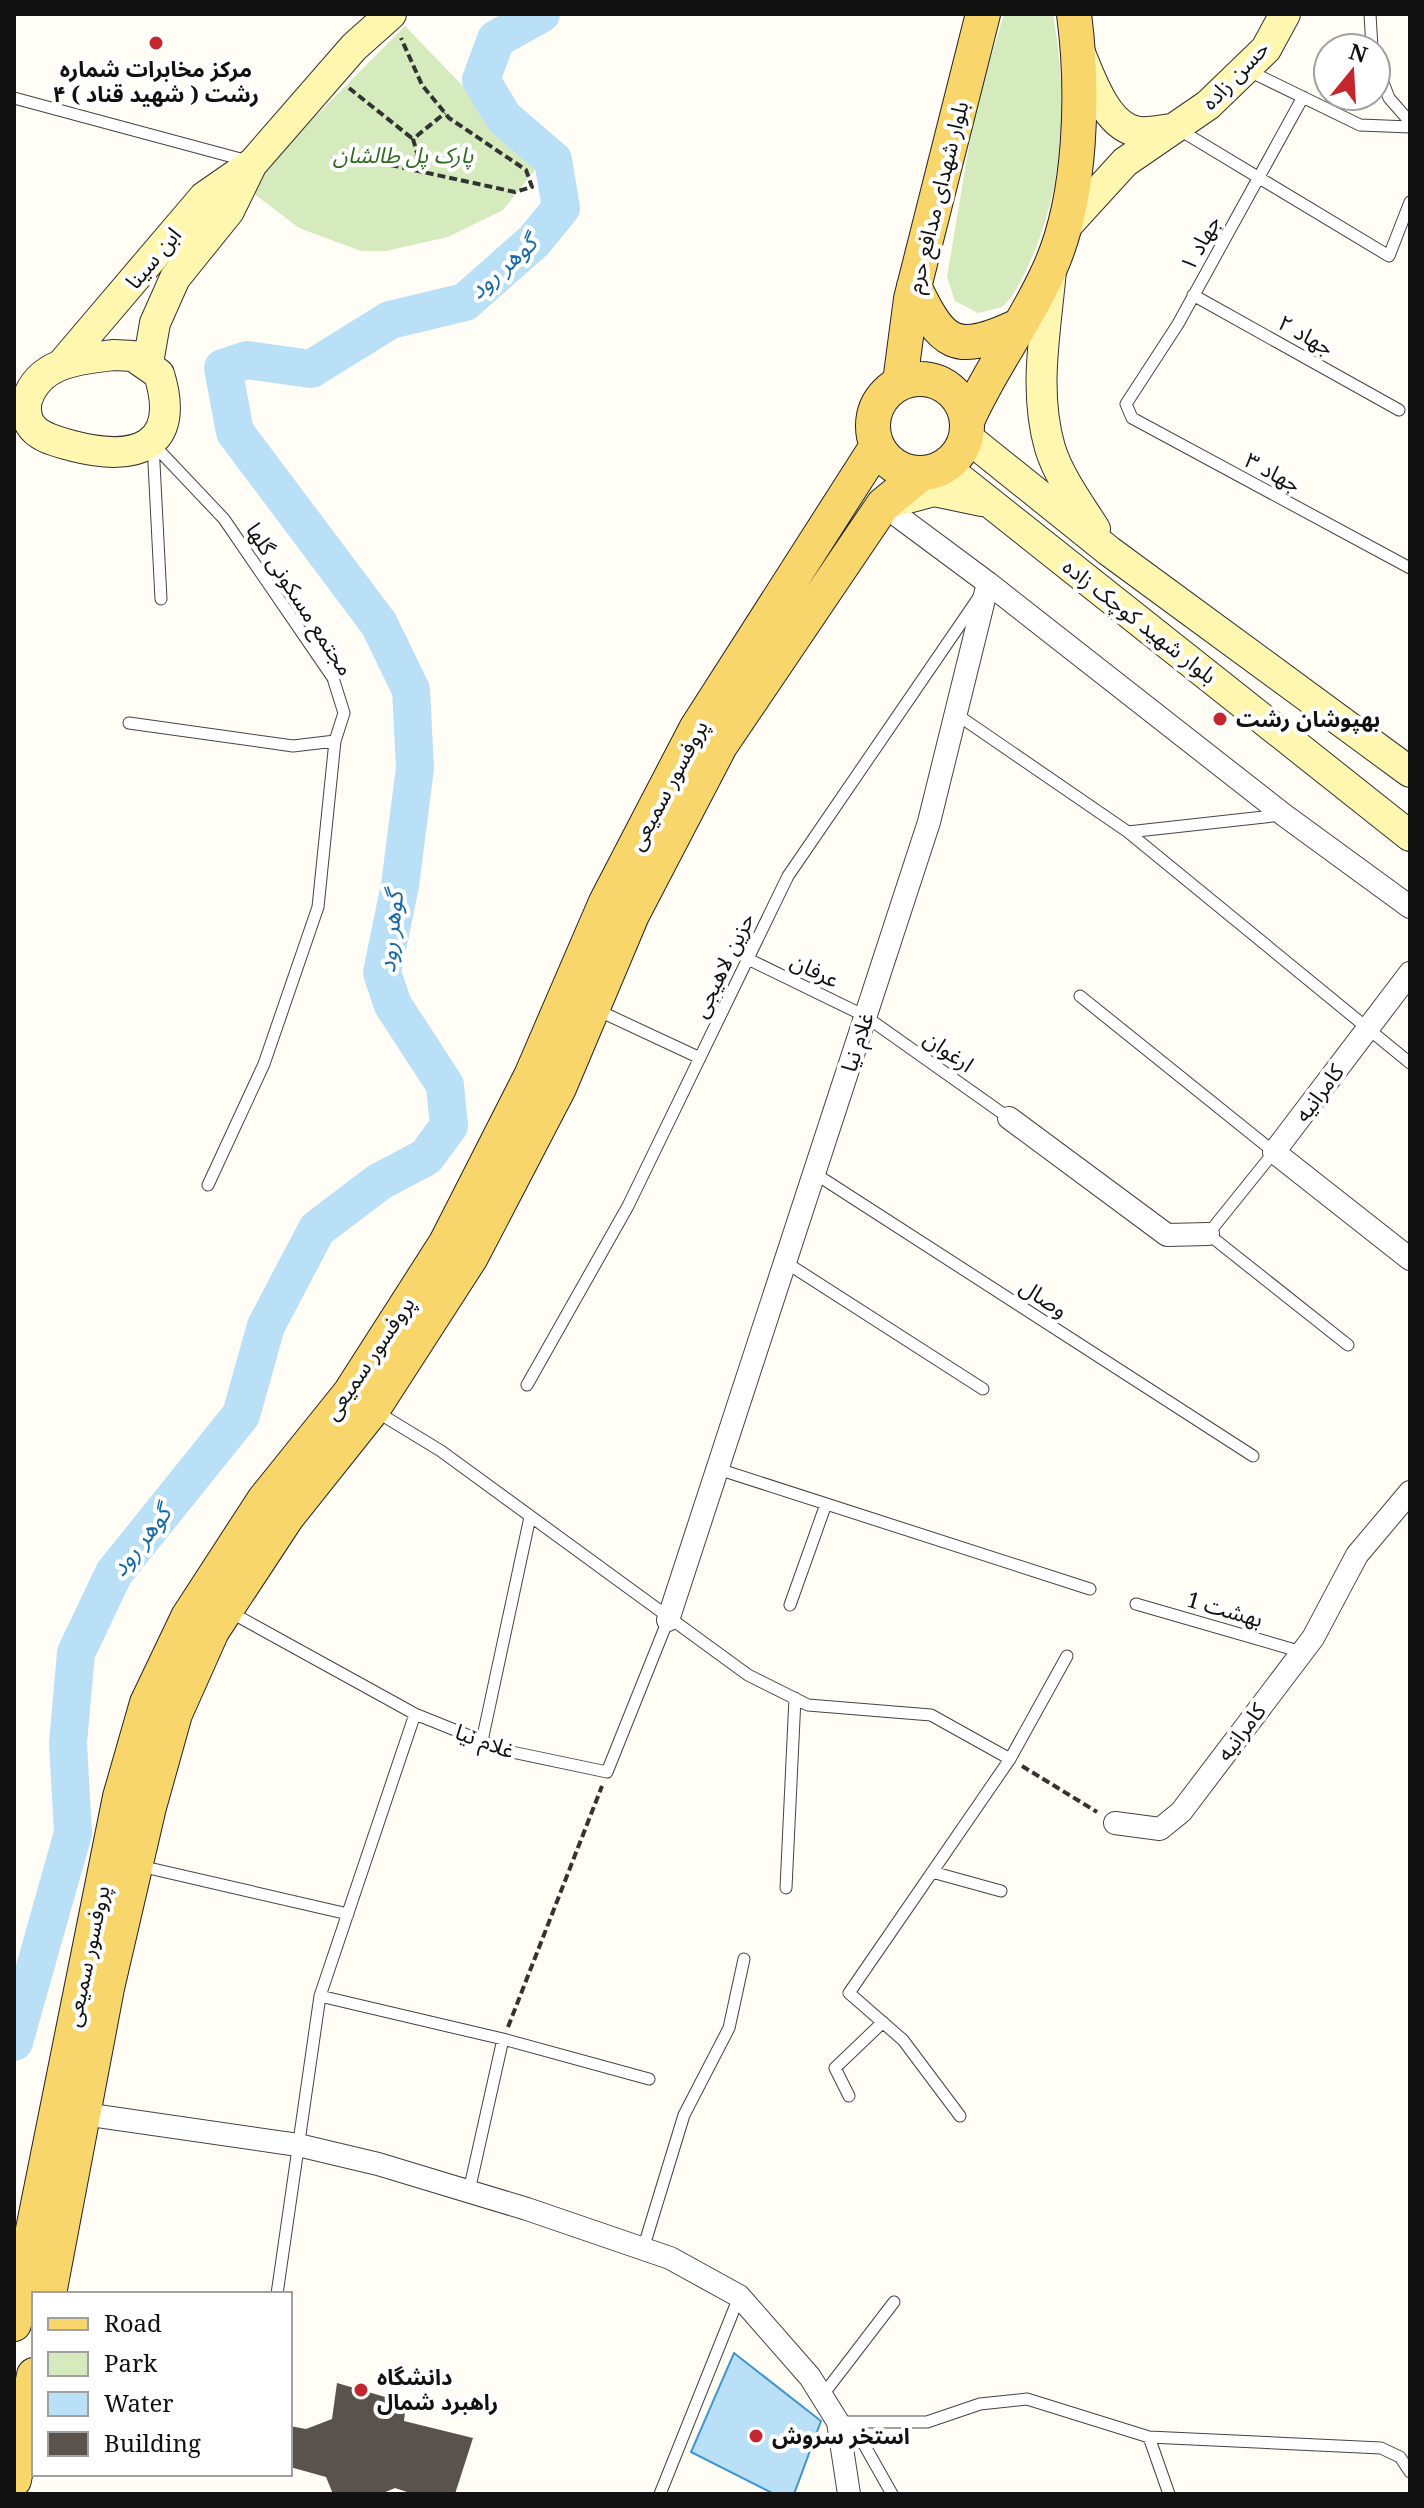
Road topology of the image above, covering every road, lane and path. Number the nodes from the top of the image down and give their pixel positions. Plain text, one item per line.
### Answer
1 (390, 14) edge
2 (1074, 14) edge
3 (1285, 14) edge
4 (982, 20) edge
5 (1079, 52) junction
6 (1245, 69) junction
7 (330, 74) junction
8 (1303, 97) junction
9 (14, 98) edge
10 (1392, 102) edge
11 (445, 113) junction
12 (1410, 125) edge
13 (1178, 129) junction
14 (413, 139) junction
15 (331, 159) dead end
16 (253, 163) junction
17 (416, 170) junction
18 (1258, 178) junction
19 (1410, 202) edge
20 (1061, 233) junction
21 (1051, 267) junction
22 (914, 286) junction
23 (1193, 295) junction
24 (1018, 326) junction
25 (148, 363) junction
26 (40, 373) edge
27 (900, 382) junction
28 (1126, 404) joint
29 (1399, 410) dead end
30 (967, 428) junction
31 (14, 433) edge
32 (44, 437) junction
33 (153, 443) junction
34 (877, 446) junction
35 (934, 470) junction
36 (992, 503) junction
37 (883, 505) junction
38 (1109, 551) junction
39 (1410, 568) edge
40 (988, 583) junction
41 (161, 599) dead end
42 (956, 714) junction
43 (129, 723) dead end
44 (335, 741) junction
45 (1410, 772) edge
46 (1284, 815) junction
47 (1128, 832) junction
48 (1410, 836) edge
49 (1410, 907) edge
50 (748, 959) junction
51 (1410, 973) edge
52 (1080, 996) dead end
53 (593, 1008) junction
54 (865, 1016) junction
55 (1368, 1028) junction
56 (700, 1058) junction
57 (1410, 1063) edge
58 (1009, 1118) joint
59 (1274, 1152) junction
60 (814, 1173) junction
61 (208, 1185) dead end
62 (1208, 1234) junction
63 (1410, 1259) edge
64 (785, 1262) junction
65 (1348, 1345) dead end
66 (527, 1385) dead end
67 (983, 1389) dead end
68 (373, 1409) junction
69 (1253, 1456) dead end
70 (718, 1469) junction
71 (1410, 1492) edge
72 (826, 1504) junction
73 (530, 1517) junction
74 (1090, 1589) dead end
75 (1136, 1604) dead end
76 (790, 1605) dead end
77 (226, 1610) junction
78 (668, 1620) junction
79 (1302, 1652) junction
80 (1067, 1656) dead end
81 (795, 1698) junction
82 (415, 1714) junction
83 (482, 1741) junction
84 (1010, 1759) junction
85 (607, 1772) junction
86 (1115, 1823) joint
87 (136, 1865) junction
88 (932, 1872) junction
89 (786, 1888) dead end
90 (1001, 1891) dead end
91 (348, 1914) junction
92 (744, 1959) dead end
93 (320, 1996) junction
94 (883, 2022) junction
95 (503, 2039) junction
96 (649, 2079) dead end
97 (849, 2096) dead end
98 (84, 2114) junction
99 (960, 2116) dead end
100 (298, 2145) junction
101 (469, 2191) junction
102 (643, 2249) junction
103 (49, 2292) edge
104 (277, 2292) edge
105 (739, 2296) junction
106 (894, 2302) dead end
107 (14, 2324) edge
108 (32, 2386) edge
109 (822, 2397) junction
110 (845, 2424) junction
111 (1149, 2437) junction
112 (1410, 2472) edge
113 (14, 2480) edge
114 (660, 2494) edge
115 (849, 2494) edge
116 (892, 2494) edge
117 (1169, 2494) edge

1 - 7 street, ابن سینا
1 - 11 path
2 - 5 main road
3 - 6 street, حسن زاده
4 - 22 main road, بلوار شهدای مدافع حرم
5 - 13 street
5 - 20 main road
6 - 8 lane
6 - 13 street, حسن زاده
7 - 14 path
7 - 16 street, ابن سینا
8 - 12 lane
8 - 18 lane, جهاد ۱
9 - 16 lane
10 - 12 lane
11 - 14 path
11 - 17 path
13 - 18 lane
13 - 20 street, حسن زاده
14 - 17 path
15 - 17 path
16 - 25 street, ابن سینا
16 - 26 street, ابن سینا
18 - 19 lane
18 - 23 lane, جهاد ۱
20 - 21 main road
21 - 24 main road
21 - 38 street
22 - 24 main road
22 - 27 main road, بلوار شهدای مدافع حرم
23 - 28 lane, جهاد ۱
23 - 29 lane, جهاد ۲
24 - 30 main road
25 - 26 street
25 - 33 street
26 - 32 street
27 - 30 main road
27 - 34 main road
28 - 39 lane, جهاد ۳
30 - 35 main road
30 - 38 street, بلوار شهید کوچک زاده
31 - 32 street
32 - 33 street
33 - 41 lane
33 - 44 lane, مجتمع مسکونی گلها
34 - 35 main road
34 - 107 main road, پروفسور سمیعی
35 - 36 street, بلوار شهید کوچک زاده
35 - 37 main road, پروفسور سمیعی
36 - 37 street
36 - 48 street, بلوار شهید کوچک زاده
37 - 40 street
37 - 53 main road, پروفسور سمیعی
38 - 45 street, بلوار شهید کوچک زاده
40 - 42 street, غلام نیا
40 - 46 street
40 - 50 lane, حزین لاهیجی
42 - 47 lane
42 - 54 street, غلام نیا
43 - 44 lane
44 - 61 lane, مجتمع مسکونی گلها
46 - 47 lane
46 - 49 street
47 - 55 lane
50 - 54 lane, عرفان
50 - 56 lane, حزین لاهیجی
51 - 55 street, کامرانیه
52 - 59 lane
53 - 56 lane
53 - 68 main road, پروفسور سمیعی
54 - 58 lane, ارغوان
54 - 60 street, غلام نیا
55 - 57 lane
55 - 59 street, کامرانیه
56 - 66 lane, حزین لاهیجی
58 - 62 street
59 - 62 lane
59 - 63 street
60 - 64 street, غلام نیا
60 - 69 lane, وصال
62 - 65 lane
64 - 67 lane
64 - 70 street, غلام نیا
68 - 73 lane
68 - 77 main road, پروفسور سمیعی
70 - 72 lane
70 - 78 street, غلام نیا
71 - 79 street, کامرانیه
72 - 74 lane
72 - 76 lane
73 - 78 lane
73 - 83 lane
75 - 79 lane, بهشت 1
77 - 82 lane, غلام نیا
77 - 87 main road, پروفسور سمیعی
78 - 81 lane
78 - 85 lane, غلام نیا
79 - 86 street, کامرانیه
80 - 84 lane
81 - 84 lane
81 - 89 lane
82 - 83 lane, غلام نیا
82 - 91 lane
83 - 85 lane, غلام نیا
84 - 86 path
84 - 88 lane
85 - 95 path
87 - 91 lane
87 - 98 main road, پروفسور سمیعی
88 - 90 lane
88 - 94 lane
91 - 93 lane
92 - 102 lane
93 - 95 lane
93 - 100 lane
94 - 97 lane
94 - 99 lane
95 - 96 lane
95 - 101 lane
98 - 100 street
98 - 103 main road, پروفسور سمیعی
100 - 101 street
100 - 104 lane
101 - 102 street
102 - 105 street
105 - 109 street
105 - 114 lane
106 - 109 lane
108 - 113 main road
109 - 110 street
110 - 111 lane
110 - 115 street
110 - 116 lane
111 - 112 lane
111 - 117 lane

